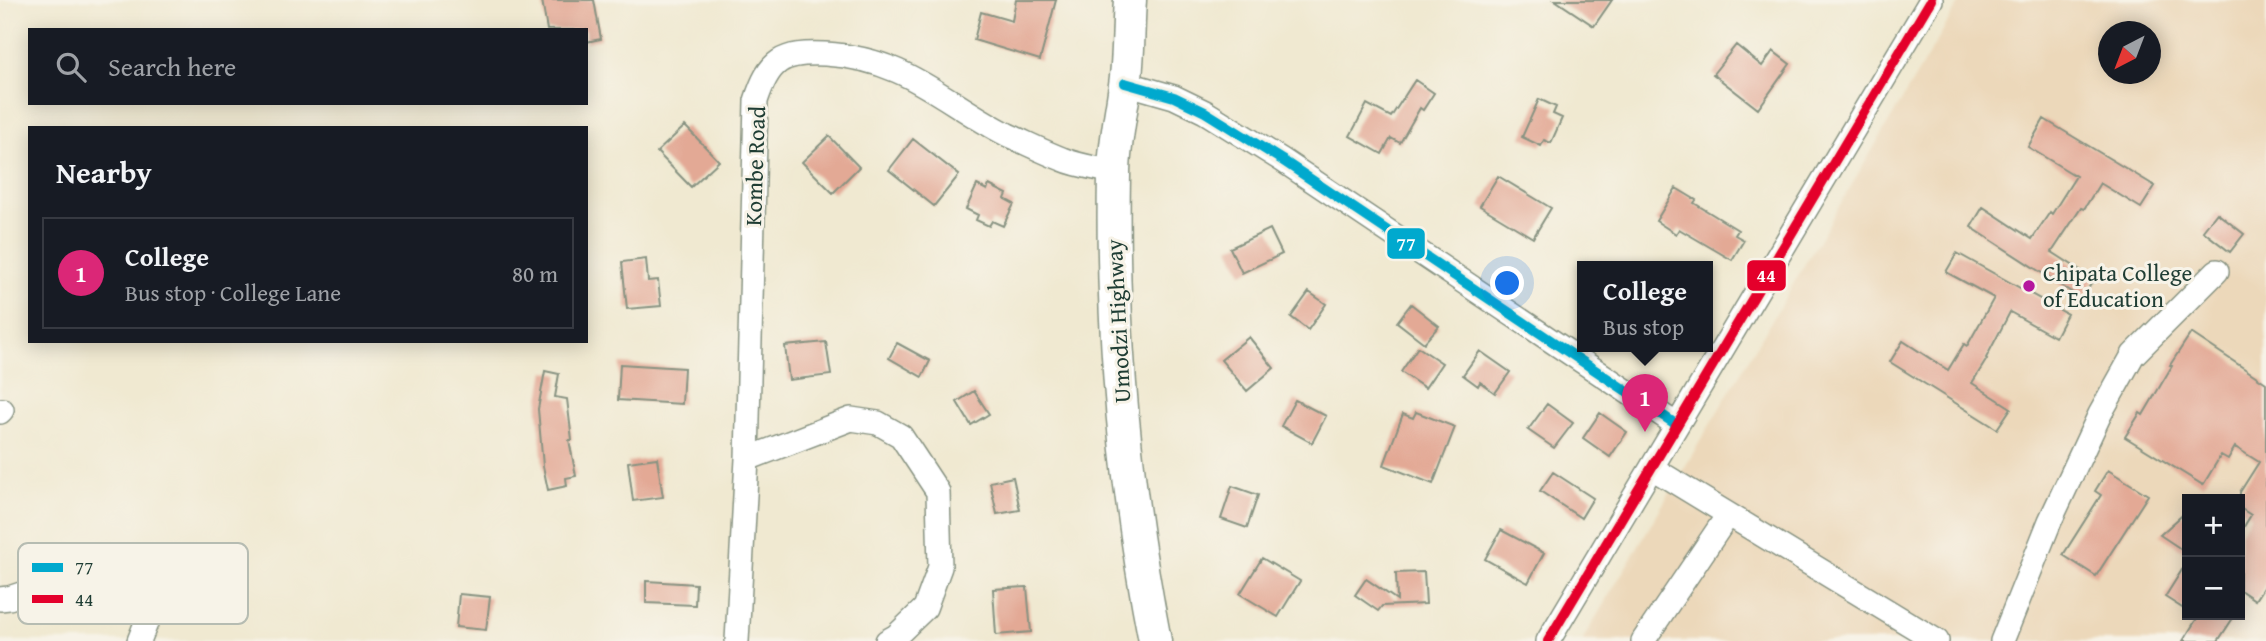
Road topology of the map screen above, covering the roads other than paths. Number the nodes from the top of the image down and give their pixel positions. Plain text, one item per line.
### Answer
1 (1130, 0) edge
2 (1931, 0) edge
3 (1125, 83) junction
4 (1114, 172) junction
5 (2217, 271) dead end
6 (1677, 425) junction
7 (747, 459) junction
8 (1652, 468) junction
9 (1728, 515) junction
10 (18, 595) edge
11 (0, 598) edge
12 (146, 624) edge
13 (1904, 633) edge
14 (139, 641) edge
15 (737, 641) edge
16 (887, 641) edge
17 (1155, 641) edge
18 (1548, 641) edge
19 (1643, 641) edge
20 (1937, 641) edge
21 (2001, 641) edge

1 - 3 highway, Umodzi Highway
2 - 6 street
3 - 4 highway, Umodzi Highway
3 - 6 street
4 - 7 street, Kombe Road
4 - 17 highway, Umodzi Highway
5 - 21 street
6 - 8 street
7 - 15 street, Kombe Road
7 - 16 street
8 - 9 street
8 - 18 street
9 - 13 street
9 - 19 street
10 - 11 street
12 - 14 street
13 - 20 street

